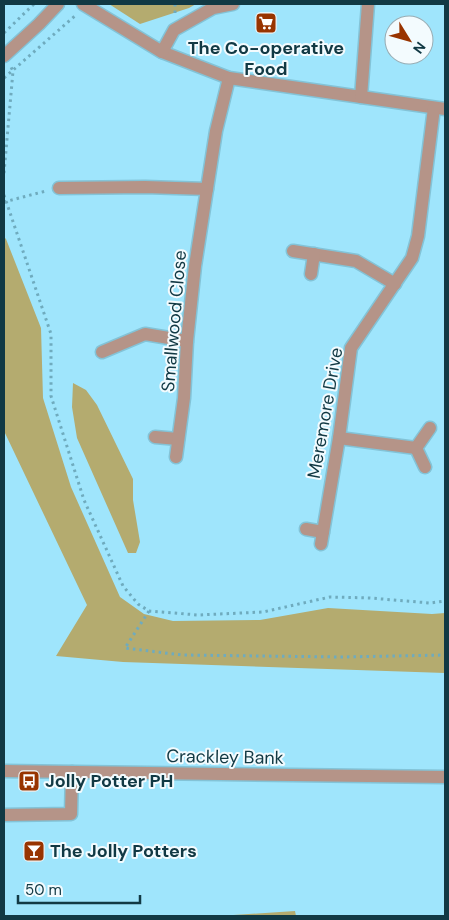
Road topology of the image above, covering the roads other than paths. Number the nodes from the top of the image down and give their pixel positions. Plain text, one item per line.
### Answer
1 (58, 4) edge
2 (233, 4) edge
3 (368, 4) edge
4 (84, 5) edge
5 (162, 52) junction
6 (4, 56) edge
7 (229, 78) junction
8 (361, 97) junction
9 (440, 109) edge
10 (59, 188) road end
11 (207, 189) junction
12 (293, 251) dead end
13 (314, 254) junction
14 (311, 274) dead end
15 (395, 284) junction
16 (187, 340) junction
17 (102, 352) dead end
18 (430, 428) dead end
19 (155, 437) dead end
20 (339, 438) junction
21 (178, 439) junction
22 (416, 448) junction
23 (176, 457) dead end
24 (425, 467) dead end
25 (306, 529) dead end
26 (4, 771) edge
27 (72, 772) junction
28 (445, 777) edge
29 (4, 815) edge

1 - 6 street
2 - 5 street
3 - 8 street
4 - 5 street
5 - 7 street
7 - 8 street
7 - 11 street, Smallwood Close
8 - 9 street
9 - 15 street, Meremore Drive
10 - 11 street
11 - 16 street, Smallwood Close
12 - 13 street
13 - 14 street
13 - 15 street
15 - 20 street, Meremore Drive
16 - 17 street
16 - 21 street, Smallwood Close
18 - 22 street
19 - 21 street
20 - 22 street
20 - 25 street, Meremore Drive
21 - 23 street, Smallwood Close
22 - 24 street
26 - 27 street, Crackley Bank
27 - 28 street, Crackley Bank
27 - 29 street

